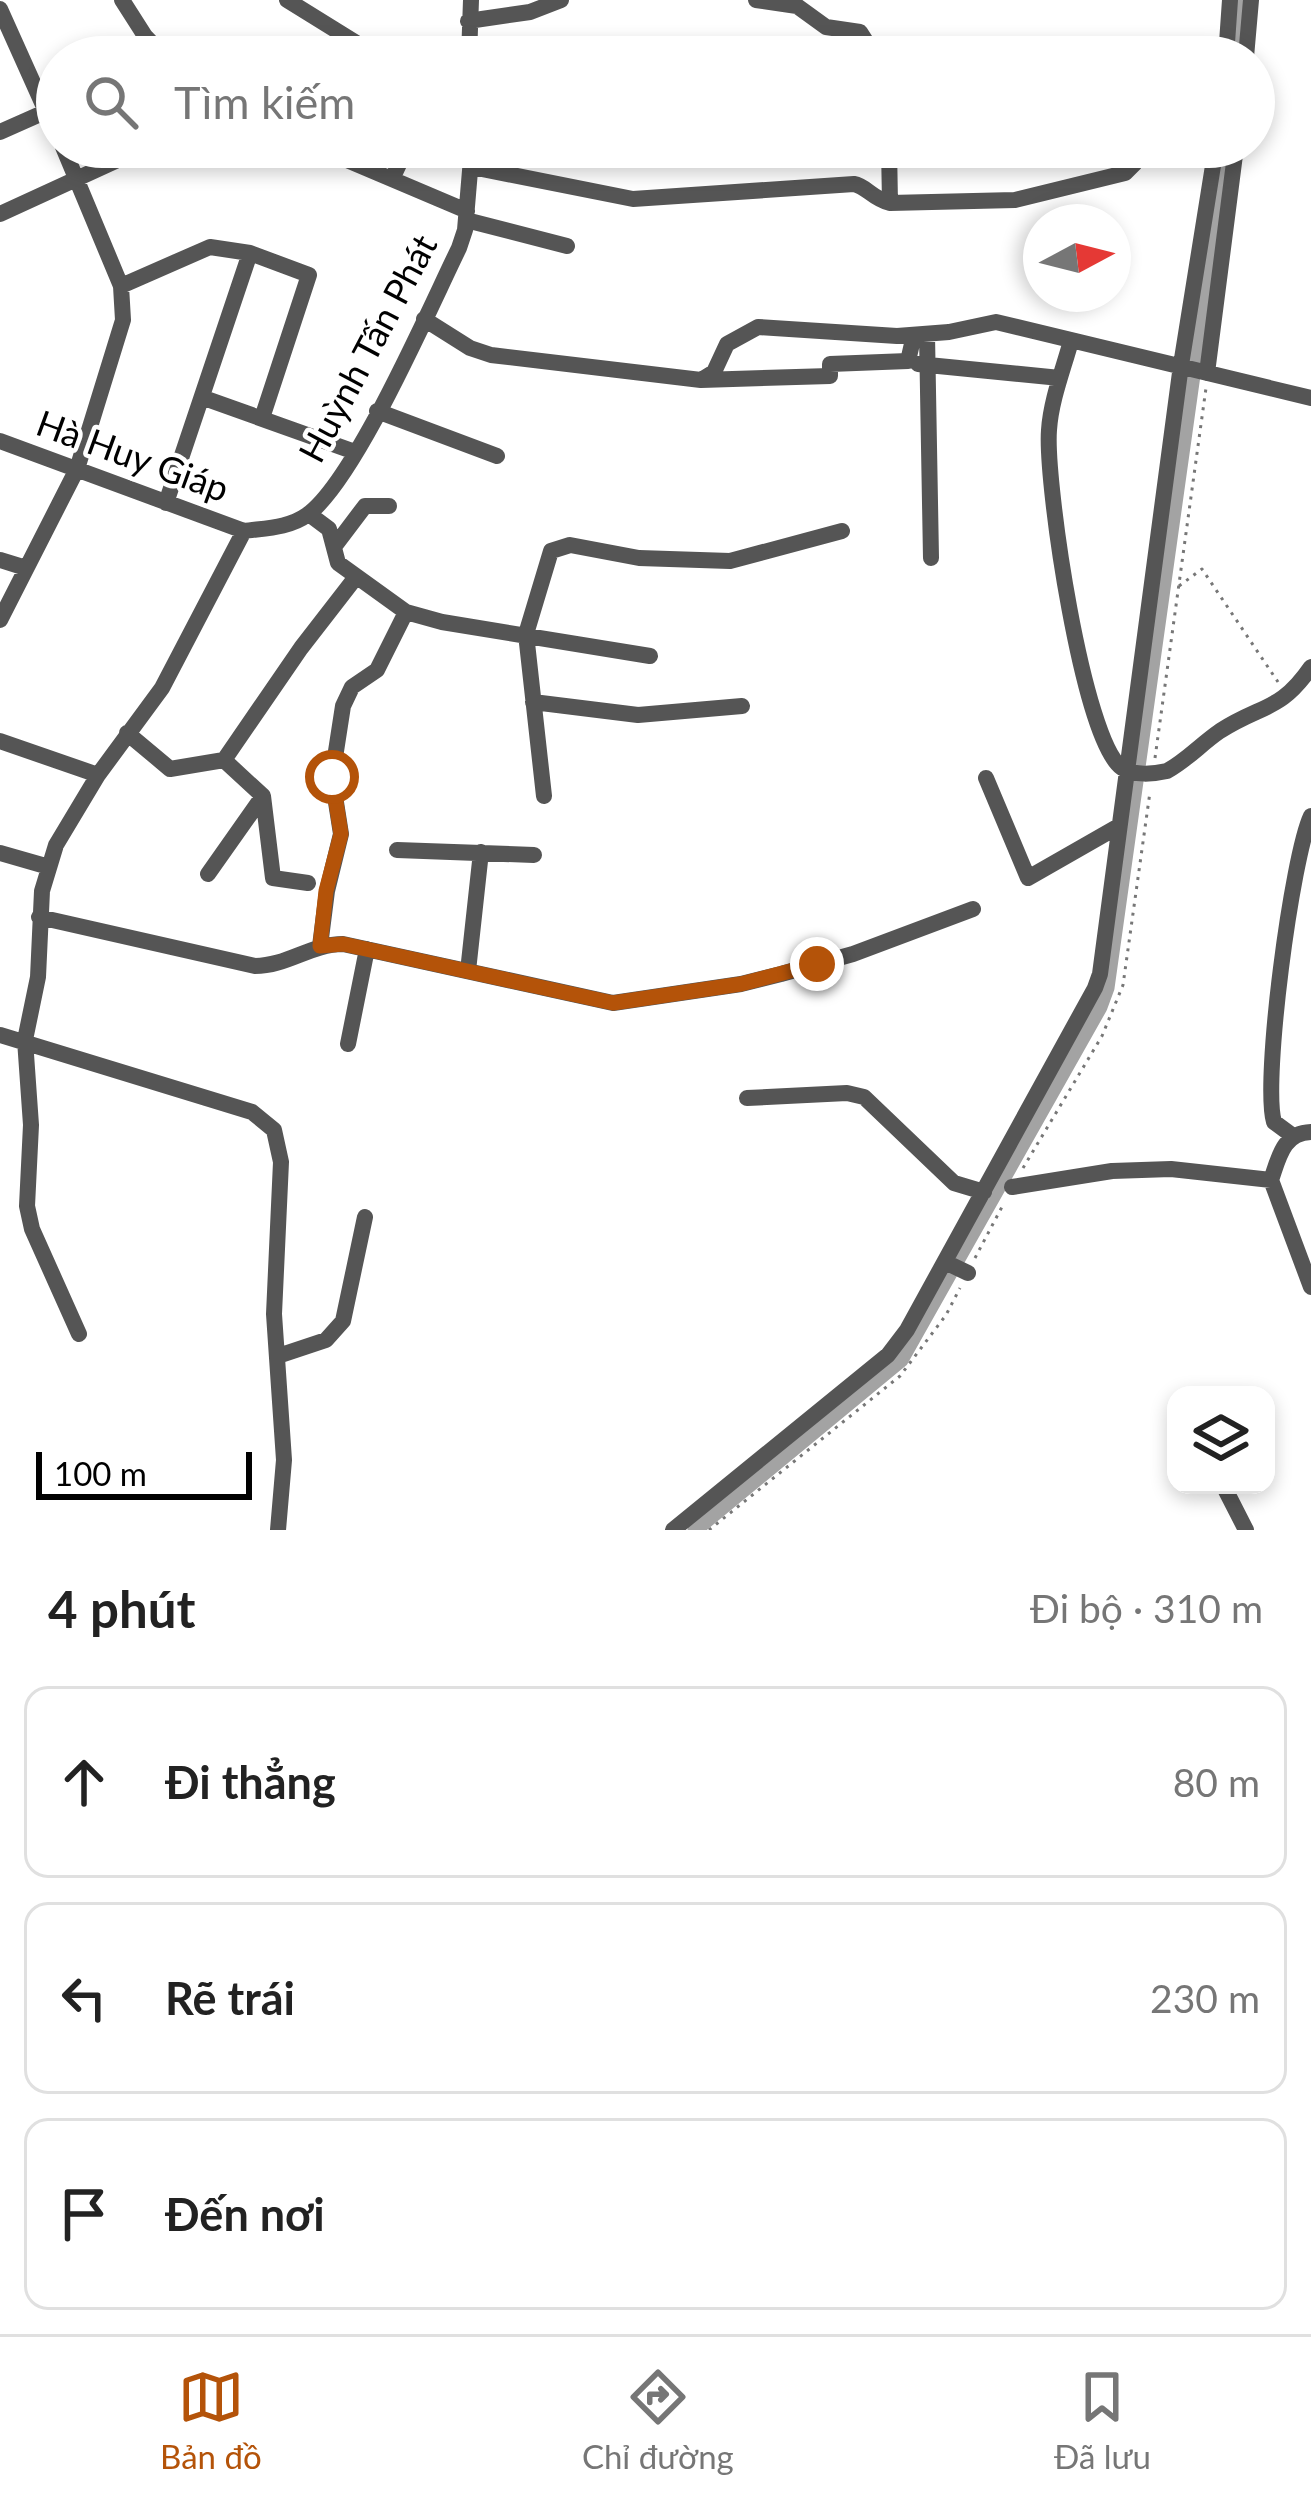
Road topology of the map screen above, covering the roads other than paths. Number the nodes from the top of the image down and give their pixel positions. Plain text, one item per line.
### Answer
1 (122, 0) edge
2 (287, 0) edge
3 (470, 0) edge
4 (561, 0) edge
5 (756, 0) edge
6 (1230, 0) edge
7 (1251, 0) edge
8 (0, 9) edge
9 (468, 21) junction
10 (145, 36) edge
11 (345, 36) edge
12 (468, 36) edge
13 (863, 36) edge
14 (1228, 36) edge
15 (1248, 36) edge
16 (36, 91) edge
17 (36, 116) edge
18 (0, 132) edge
19 (74, 168) edge
20 (101, 168) edge
21 (366, 168) edge
22 (397, 168) edge
23 (472, 168) edge
24 (477, 168) edge
25 (889, 168) edge
26 (1130, 168) edge
27 (1214, 168) edge
28 (1232, 168) edge
29 (79, 178) junction
30 (392, 179) junction
31 (890, 203) junction
32 (0, 214) edge
33 (467, 216) junction
34 (567, 246) dead end
35 (250, 253) junction
36 (121, 286) junction
37 (424, 319) junction
38 (921, 335) junction
39 (1071, 341) junction
40 (902, 361) junction
41 (928, 366) junction
42 (1193, 369) junction
43 (1060, 378) junction
44 (700, 380) junction
45 (204, 398) junction
46 (1311, 398) edge
47 (376, 411) junction
48 (262, 418) junction
49 (0, 441) edge
50 (356, 452) junction
51 (497, 456) dead end
52 (77, 469) junction
53 (166, 503) junction
54 (389, 506) dead end
55 (309, 514) junction
56 (244, 531) junction
57 (842, 531) dead end
58 (334, 548) junction
59 (931, 558) dead end
60 (0, 560) edge
61 (26, 568) junction
62 (356, 577) junction
63 (406, 612) junction
64 (0, 620) edge
65 (526, 634) junction
66 (650, 656) dead end
67 (1311, 667) edge
68 (533, 702) junction
69 (742, 706) dead end
70 (127, 733) junction
71 (0, 741) edge
72 (224, 760) junction
73 (1126, 771) junction
74 (98, 775) junction
75 (986, 778) dead end
76 (262, 796) junction
77 (544, 796) dead end
78 (1311, 816) edge
79 (1119, 826) junction
80 (398, 850) dead end
81 (481, 852) junction
82 (0, 853) edge
83 (534, 856) dead end
84 (49, 867) junction
85 (208, 874) dead end
86 (308, 883) dead end
87 (973, 909) dead end
88 (39, 917) junction
89 (320, 946) junction
90 (367, 949) junction
91 (467, 971) junction
92 (0, 1035) edge
93 (25, 1040) junction
94 (349, 1044) dead end
95 (747, 1098) dead end
96 (1302, 1134) edge
97 (1271, 1180) junction
98 (1012, 1187) road end
99 (984, 1192) junction
100 (365, 1217) dead end
101 (945, 1262) junction
102 (968, 1273) road end
103 (1311, 1287) edge
104 (79, 1334) dead end
105 (278, 1355) junction
106 (1228, 1494) edge
107 (278, 1530) edge
108 (673, 1530) edge
109 (1246, 1530) edge

1 - 10 street
2 - 11 street
3 - 9 street
4 - 9 street
5 - 13 street
6 - 14 street
7 - 15 street
8 - 16 street
9 - 12 street
17 - 18 street
19 - 29 street
20 - 29 street
21 - 30 street
22 - 30 street
23 - 33 street, Huỳnh Tấn Phát
24 - 31 street
25 - 31 street
26 - 31 street
27 - 42 street
28 - 42 street
29 - 32 street
29 - 36 street
30 - 33 street
33 - 34 street
33 - 37 street, Huỳnh Tấn Phát
35 - 36 street
35 - 45 street
35 - 48 street
36 - 52 street
37 - 44 street
37 - 47 street, Huỳnh Tấn Phát
38 - 39 street
38 - 40 street
38 - 41 street
38 - 44 street
39 - 42 street
39 - 43 street
40 - 41 street
40 - 44 street
41 - 43 street
41 - 59 street
42 - 46 street
42 - 73 street
43 - 73 street
45 - 48 street
45 - 53 street
47 - 50 street, Huỳnh Tấn Phát
47 - 51 street
48 - 50 street
49 - 52 street, Hà Huy Giáp
50 - 55 street, Huỳnh Tấn Phát
52 - 53 street, Hà Huy Giáp
52 - 61 street
53 - 56 street, Hà Huy Giáp
54 - 58 street
55 - 56 street, Huỳnh Tấn Phát
55 - 58 street
56 - 70 street
57 - 65 street
58 - 62 street
60 - 61 street
61 - 64 street
62 - 63 street
62 - 72 street
63 - 65 street
63 - 89 street
65 - 66 street
65 - 68 street
67 - 73 street
68 - 69 street
68 - 77 street
70 - 72 street
70 - 74 street
71 - 74 street
72 - 76 street
73 - 79 street
74 - 84 street
75 - 79 street
76 - 85 street
76 - 86 street
78 - 96 street
79 - 99 street
80 - 81 street
81 - 83 street
81 - 91 street
82 - 84 street
84 - 88 street
87 - 91 street
88 - 89 street
88 - 93 street
89 - 90 street
90 - 91 street
90 - 94 street
92 - 93 street
93 - 104 street
93 - 105 street
95 - 99 street
96 - 97 street
97 - 98 street
97 - 103 street
99 - 101 street
100 - 105 street
101 - 102 street
101 - 108 street
105 - 107 street
106 - 109 street

